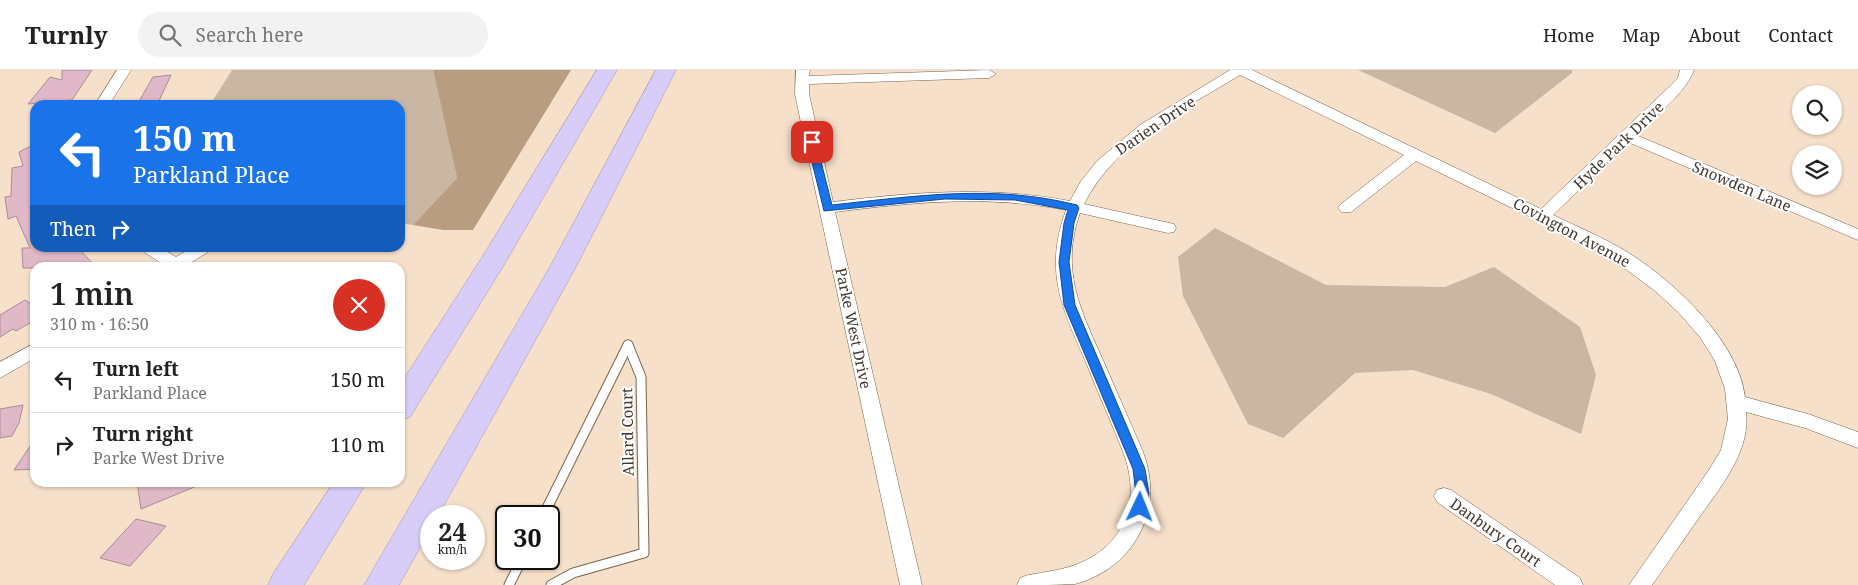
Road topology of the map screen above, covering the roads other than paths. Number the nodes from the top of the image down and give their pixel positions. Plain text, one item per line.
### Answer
1 (124, 70) edge
2 (607, 70) edge
3 (666, 70) edge
4 (1240, 70) edge
5 (1687, 70) edge
6 (989, 74) dead end
7 (802, 75) edge
8 (105, 100) edge
9 (1626, 136) junction
10 (1415, 154) junction
11 (827, 208) junction
12 (1074, 208) junction
13 (1346, 208) dead end
14 (1544, 216) junction
15 (1168, 228) dead end
16 (1858, 235) edge
17 (156, 252) edge
18 (196, 252) edge
19 (170, 262) edge
20 (182, 262) edge
21 (30, 353) edge
22 (0, 371) edge
23 (405, 401) edge
24 (1738, 403) junction
25 (1858, 440) edge
26 (349, 487) edge
27 (1444, 496) dead end
28 (548, 505) edge
29 (516, 570) edge
30 (285, 585) edge
31 (381, 585) edge
32 (509, 585) edge
33 (551, 585) edge
34 (911, 585) edge
35 (1028, 585) edge
36 (1572, 585) edge
37 (1640, 585) edge

1 - 8 street
2 - 23 highway
3 - 31 highway
4 - 10 street, Covington Avenue
4 - 12 street, Darien Drive
5 - 9 street, Hyde Park Drive
6 - 7 street
7 - 11 street, Parke West Drive
9 - 14 street, Hyde Park Drive
9 - 16 street, Snowden Lane
10 - 13 street
10 - 14 street, Covington Avenue
11 - 12 street
11 - 34 street, Parke West Drive
12 - 15 street
12 - 35 street, Darien Drive
14 - 24 street, Covington Avenue
17 - 19 street
18 - 20 street
21 - 22 street
24 - 25 street
24 - 37 street, Covington Avenue
26 - 30 highway
27 - 36 street, Danbury Court
28 - 33 lane, Allard Court
29 - 32 lane

